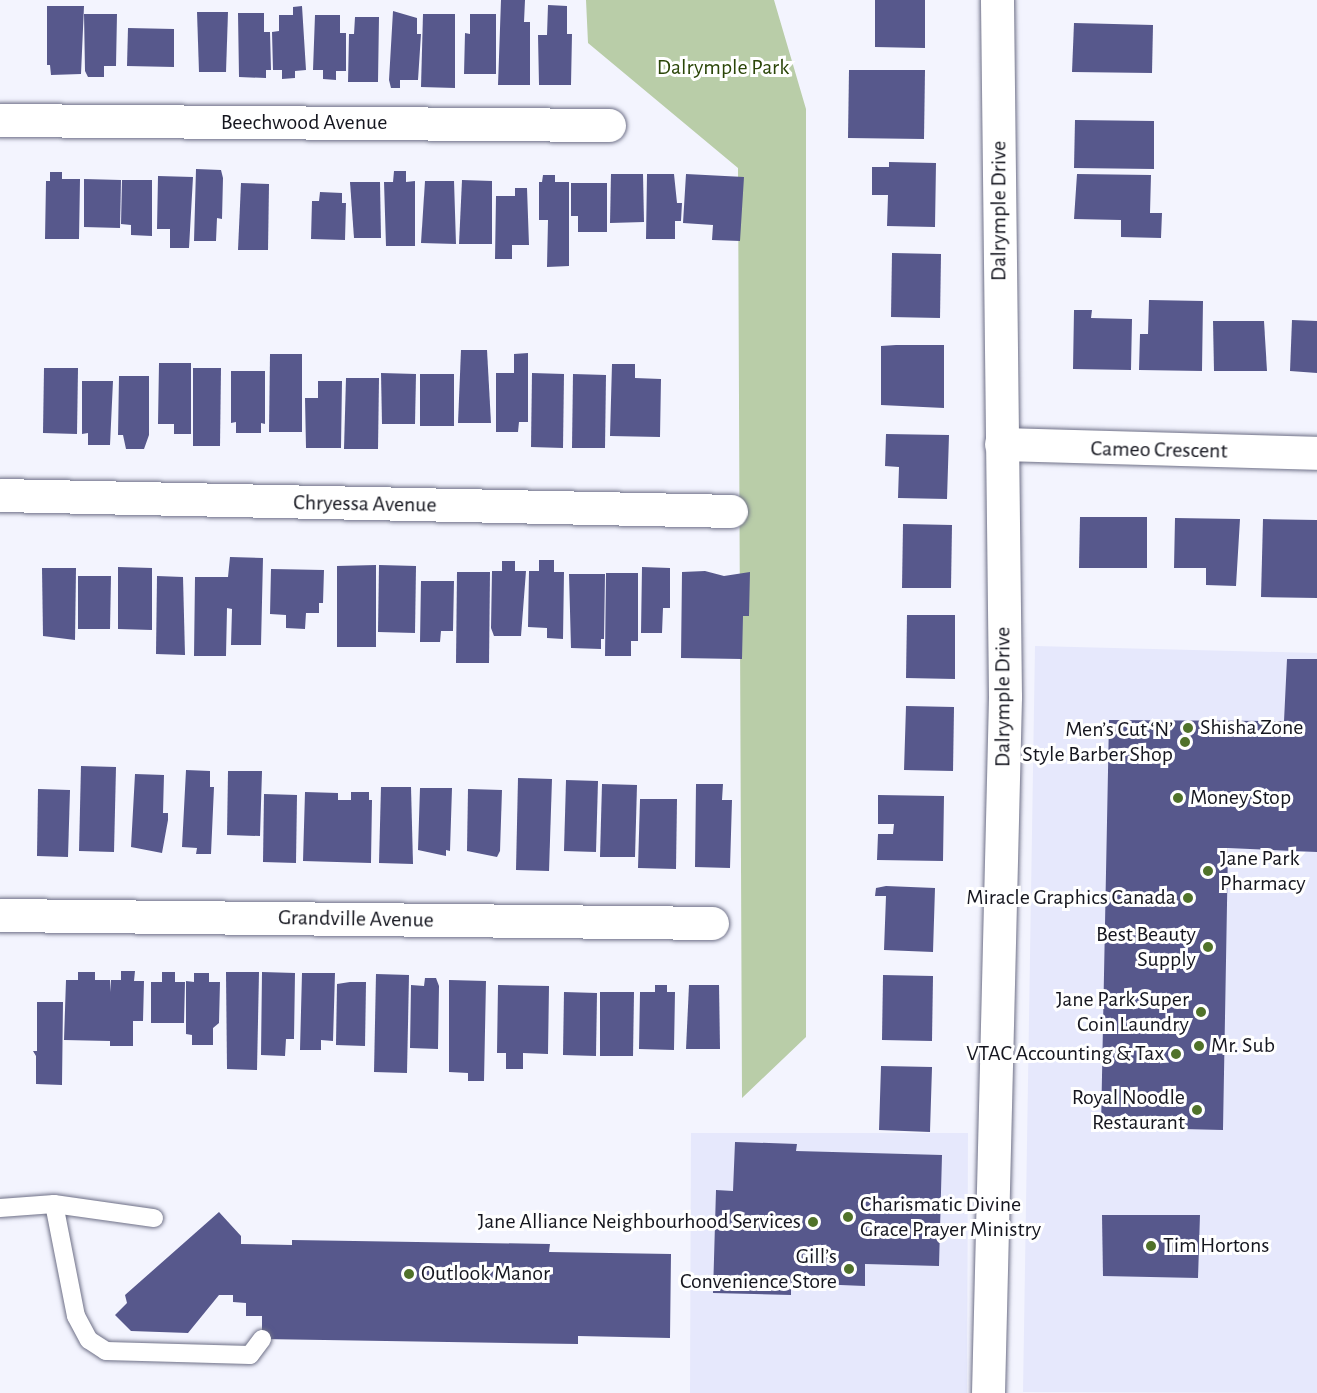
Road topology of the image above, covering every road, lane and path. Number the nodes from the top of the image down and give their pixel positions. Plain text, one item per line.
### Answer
1 (997, 0) edge
2 (0, 120) edge
3 (609, 125) dead end
4 (1001, 444) junction
5 (1317, 453) edge
6 (0, 495) edge
7 (731, 511) dead end
8 (0, 915) edge
9 (712, 923) dead end
10 (54, 1204) junction
11 (0, 1208) edge
12 (154, 1218) dead end
13 (262, 1339) dead end
14 (988, 1393) edge

1 - 4 street, Dalrymple Drive
2 - 3 street, Beechwood Avenue
4 - 5 street, Cameo Crescent
4 - 14 street, Dalrymple Drive
6 - 7 street, Chryessa Avenue
8 - 9 street, Grandville Avenue
10 - 11 lane
10 - 12 lane
10 - 13 lane

